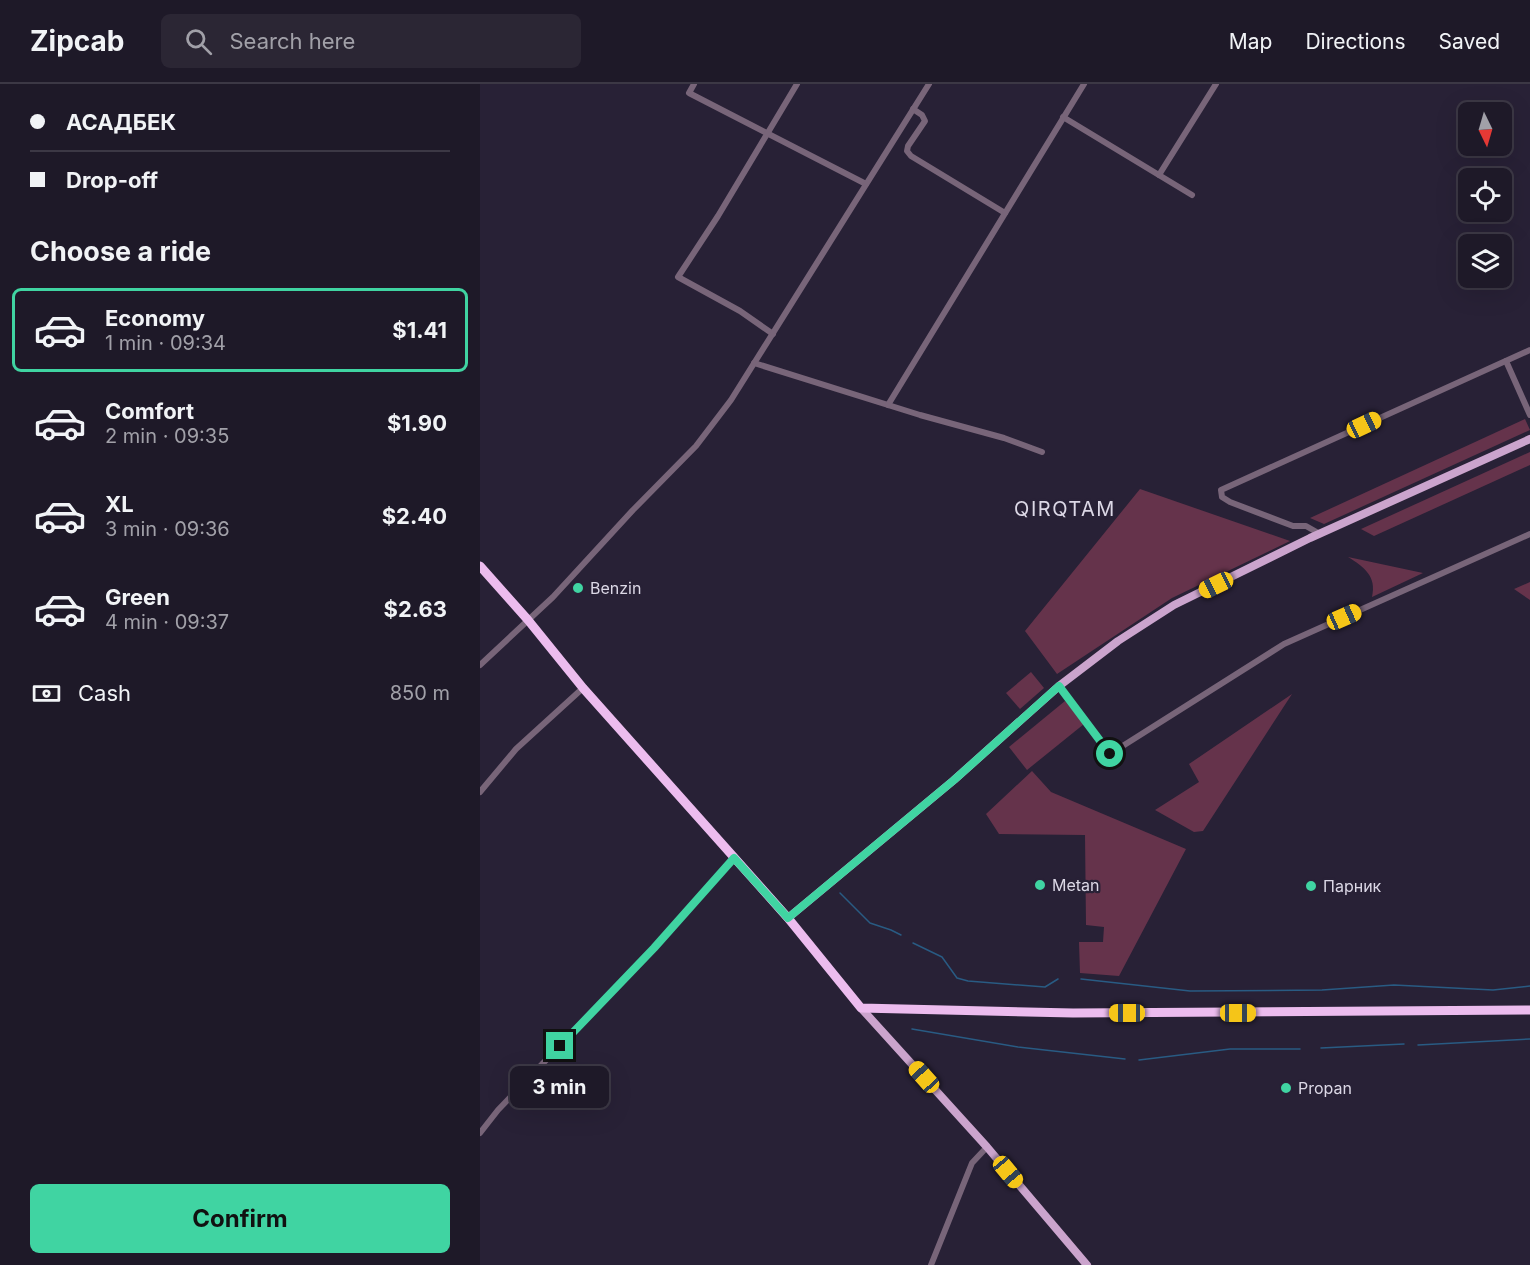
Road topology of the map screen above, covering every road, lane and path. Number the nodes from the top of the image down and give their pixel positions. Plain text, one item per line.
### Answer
1 (694, 84) edge
2 (797, 84) edge
3 (929, 84) edge
4 (1084, 84) edge
5 (1216, 84) edge
6 (913, 109) junction
7 (1063, 117) junction
8 (769, 132) junction
9 (1159, 175) junction
10 (866, 184) junction
11 (1192, 195) dead end
12 (1005, 213) junction
13 (773, 333) junction
14 (1530, 350) edge
15 (1506, 361) junction
16 (754, 363) junction
17 (888, 405) junction
18 (1530, 415) edge
19 (1530, 439) edge
20 (1042, 452) dead end
21 (1320, 534) junction
22 (1530, 534) edge
23 (480, 566) edge
24 (528, 620) junction
25 (480, 664) edge
26 (1059, 686) junction
27 (583, 688) junction
28 (480, 792) edge
29 (734, 858) junction
30 (788, 918) junction
31 (861, 1008) junction
32 (1530, 1011) edge
33 (480, 1133) edge
34 (987, 1147) junction
35 (931, 1265) edge
36 (1087, 1265) edge

1 - 8 street
2 - 8 street
3 - 6 street
4 - 7 street
5 - 9 street
6 - 10 street
6 - 12 street
7 - 9 street
7 - 12 street
8 - 10 street
8 - 13 street
9 - 11 street
10 - 13 street
12 - 17 street
13 - 16 street
14 - 15 street
15 - 18 street
15 - 21 street
16 - 17 street
16 - 24 street
17 - 20 street
19 - 21 main road
21 - 26 main road
22 - 26 street
23 - 24 highway
24 - 25 street
24 - 27 highway
26 - 30 main road
27 - 28 street
27 - 29 highway
29 - 30 highway
29 - 33 street
30 - 31 highway
31 - 32 highway
31 - 34 main road
34 - 35 street
34 - 36 main road

